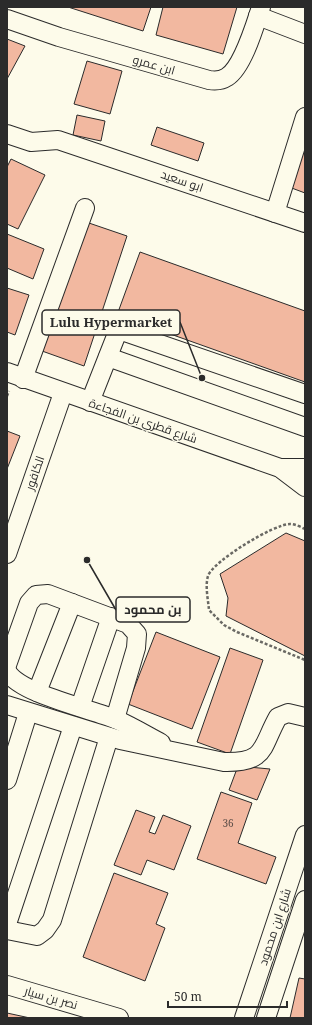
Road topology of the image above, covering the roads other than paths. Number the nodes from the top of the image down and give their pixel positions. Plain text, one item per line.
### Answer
1 (260, 11) edge
2 (7, 19) edge
3 (305, 34) edge
4 (305, 117) edge
5 (7, 134) edge
6 (85, 208) dead end
7 (276, 213) junction
8 (305, 223) edge
9 (108, 357) junction
10 (15, 375) edge
11 (63, 393) junction
12 (305, 394) edge
13 (90, 402) junction
14 (305, 427) edge
15 (280, 468) junction
16 (305, 468) edge
17 (305, 487) edge
18 (7, 554) edge
19 (72, 603) junction
20 (111, 618) junction
21 (7, 665) edge
22 (7, 671) edge
23 (43, 694) junction
24 (7, 705) edge
25 (80, 707) junction
26 (35, 715) junction
27 (305, 717) edge
28 (115, 719) junction
29 (73, 726) junction
30 (109, 737) junction
31 (183, 754) junction
32 (7, 780) edge
33 (305, 835) edge
34 (305, 900) edge
35 (7, 924) edge
36 (7, 930) edge
37 (7, 985) edge
38 (119, 1018) edge
39 (244, 1018) edge
40 (266, 1018) edge

1 - 2 street, ابن عمرو
1 - 3 street
4 - 7 street
5 - 7 street, ابو سعيد
6 - 10 street
7 - 8 street, ابو سعيد
9 - 12 street
9 - 13 street
9 - 14 street
10 - 11 street, شارع قطري بن الفجاءة
11 - 13 street, شارع قطري بن الفجاءة
11 - 18 street, الكافور
13 - 15 street, شارع قطري بن الفجاءة
15 - 16 street, شارع قطري بن الفجاءة
15 - 17 street, شارع قطري بن الفجاءة
19 - 20 street
19 - 21 street
19 - 23 street
20 - 25 street
20 - 28 street
22 - 23 street
23 - 25 street
23 - 26 street
24 - 26 street
25 - 28 street
26 - 29 street
26 - 32 street
27 - 31 street
28 - 31 street
29 - 30 street
29 - 35 street
30 - 31 street
30 - 36 street
33 - 39 street, شارع ابن محمود
34 - 40 street, شارع ابن محمود
37 - 38 street, نصر بن سيار

